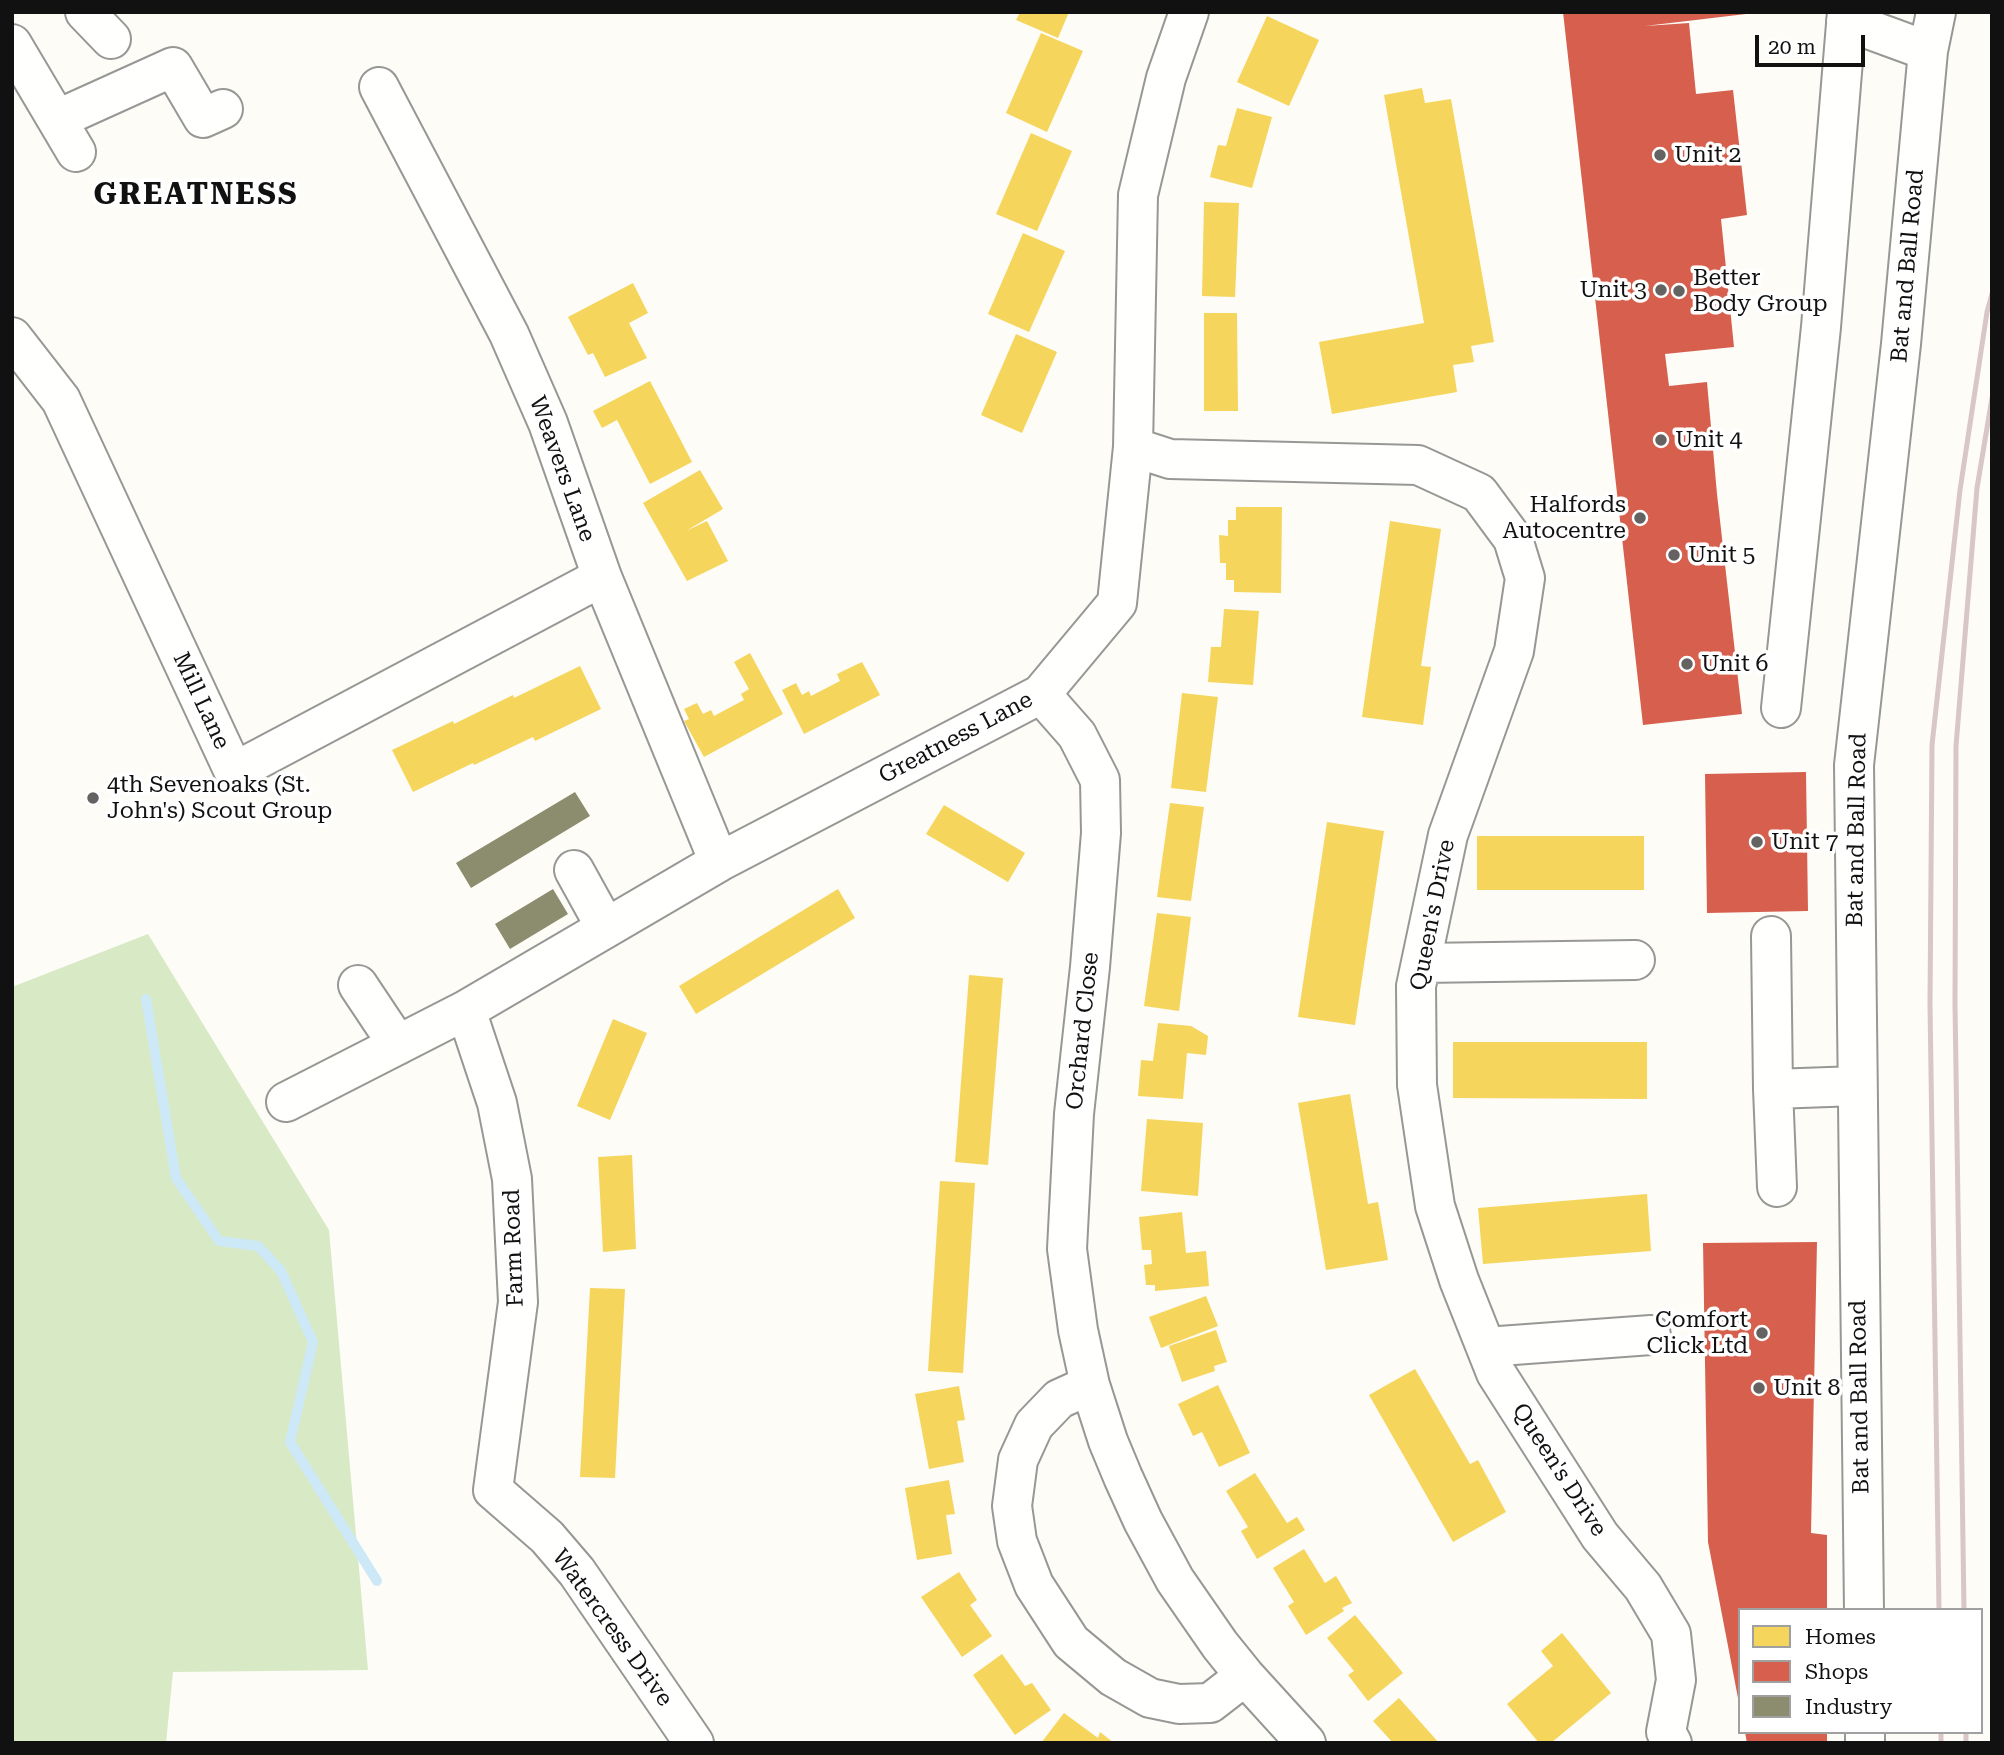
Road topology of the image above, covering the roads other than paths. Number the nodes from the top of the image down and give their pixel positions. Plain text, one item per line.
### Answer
1 (1189, 12) edge
2 (1936, 12) edge
3 (1846, 17) edge
4 (12, 44) edge
5 (1928, 51) junction
6 (379, 87) dead end
7 (223, 109) dead end
8 (58, 119) junction
9 (76, 152) dead end
10 (12, 337) edge
11 (1133, 447) junction
12 (602, 577) junction
13 (1041, 694) junction
14 (1781, 708) dead end
15 (719, 862) junction
16 (574, 870) dead end
17 (606, 928) junction
18 (1771, 936) dead end
19 (1635, 960) dead end
20 (1421, 963) junction
21 (358, 985) dead end
22 (466, 1010) junction
23 (398, 1045) junction
24 (1857, 1086) junction
25 (1773, 1088) junction
26 (286, 1102) dead end
27 (1777, 1187) dead end
28 (1651, 1335) dead end
29 (1486, 1347) junction
30 (1090, 1385) junction
31 (493, 1490) joint
32 (1864, 1608) edge
33 (1245, 1676) junction
34 (1665, 1739) edge
35 (694, 1743) edge
36 (1307, 1743) edge

1 - 11 street, Greatness Lane
2 - 5 street, Bat and Ball Road
3 - 5 street
3 - 14 street
4 - 8 street
5 - 24 street, Bat and Ball Road
6 - 12 street, Weavers Lane
7 - 8 street
8 - 9 street
10 - 12 street, Mill Lane
11 - 13 street, Greatness Lane
11 - 20 street, Queen's Drive
12 - 15 street, Weavers Lane
13 - 15 street, Greatness Lane
13 - 30 street, Orchard Close
15 - 17 street, Greatness Lane
16 - 17 street
17 - 22 street, Greatness Lane
18 - 25 street
19 - 20 street
20 - 29 street, Queen's Drive
21 - 23 street
22 - 23 street, Greatness Lane
22 - 31 street, Farm Road
23 - 26 street, Greatness Lane
24 - 25 street
24 - 32 street, Bat and Ball Road
25 - 27 street
28 - 29 street
29 - 34 street, Queen's Drive
30 - 33 street, Orchard Close
30 - 33 street
31 - 35 street, Watercress Drive
33 - 36 street, Orchard Close

